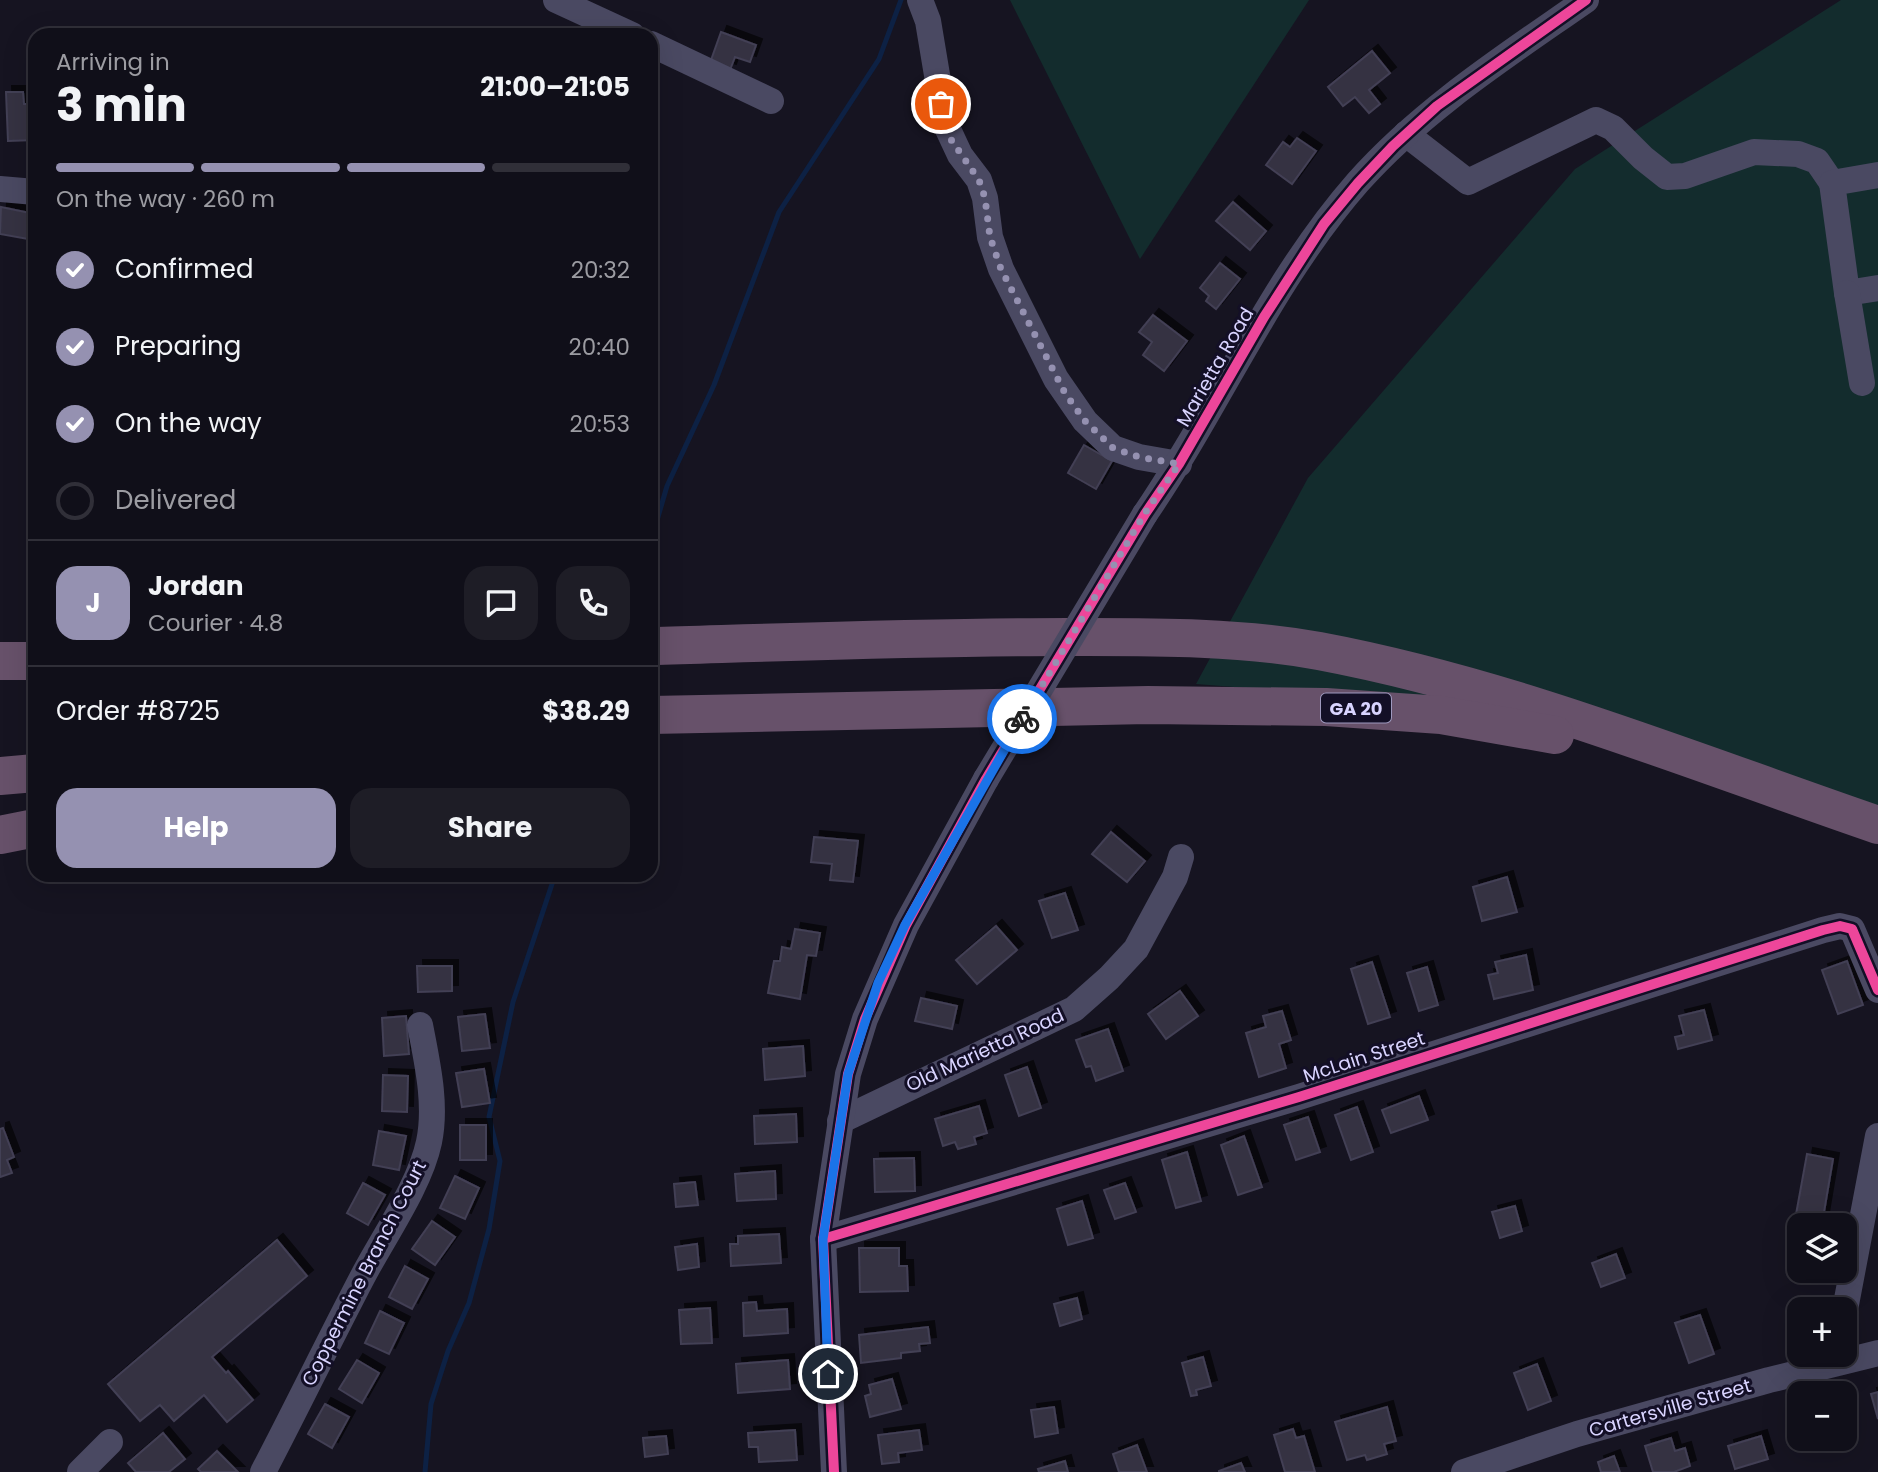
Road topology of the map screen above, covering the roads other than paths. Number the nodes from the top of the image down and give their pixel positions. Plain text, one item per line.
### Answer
1 (556, 0) edge
2 (920, 0) edge
3 (1586, 0) edge
4 (617, 28) edge
5 (658, 47) edge
6 (771, 102) dead end
7 (1406, 134) junction
8 (1878, 175) edge
9 (1832, 183) junction
10 (0, 189) edge
11 (28, 191) edge
12 (1878, 288) edge
13 (1847, 293) junction
14 (1862, 383) dead end
15 (1179, 464) junction
16 (658, 646) edge
17 (0, 661) edge
18 (28, 661) edge
19 (963, 710) junction
20 (658, 715) edge
21 (658, 735) edge
22 (28, 774) edge
23 (0, 776) edge
24 (1741, 778) junction
25 (1878, 825) edge
26 (28, 829) edge
27 (0, 835) edge
28 (1181, 857) dead end
29 (1878, 990) edge
30 (420, 1025) dead end
31 (840, 1121) junction
32 (1878, 1136) edge
33 (823, 1239) junction
34 (1847, 1297) edge
35 (1878, 1353) edge
36 (1857, 1356) edge
37 (1809, 1367) edge
38 (110, 1441) dead end
39 (80, 1472) edge
40 (263, 1472) edge
41 (834, 1472) edge
42 (1464, 1472) edge

1 - 4 street
2 - 15 street
3 - 7 street, Marietta Road
5 - 6 street
7 - 9 street
7 - 15 street, Marietta Road
8 - 9 street
9 - 13 street
10 - 11 street
12 - 13 street
13 - 14 street
15 - 31 street, Marietta Road, bridge
16 - 24 highway, GA 20
17 - 18 highway
19 - 20 highway
19 - 21 highway, GA 20
19 - 24 highway, GA 20
22 - 23 highway
24 - 25 highway, GA 20
26 - 27 highway
28 - 31 street, Old Marietta Road
29 - 33 street, McLain Street
30 - 40 street, Coppermine Branch Court
31 - 33 street, Marietta Road
32 - 34 street
33 - 41 street, Marietta Road
35 - 36 street, Cartersville Street
37 - 42 street, Cartersville Street
38 - 39 street

